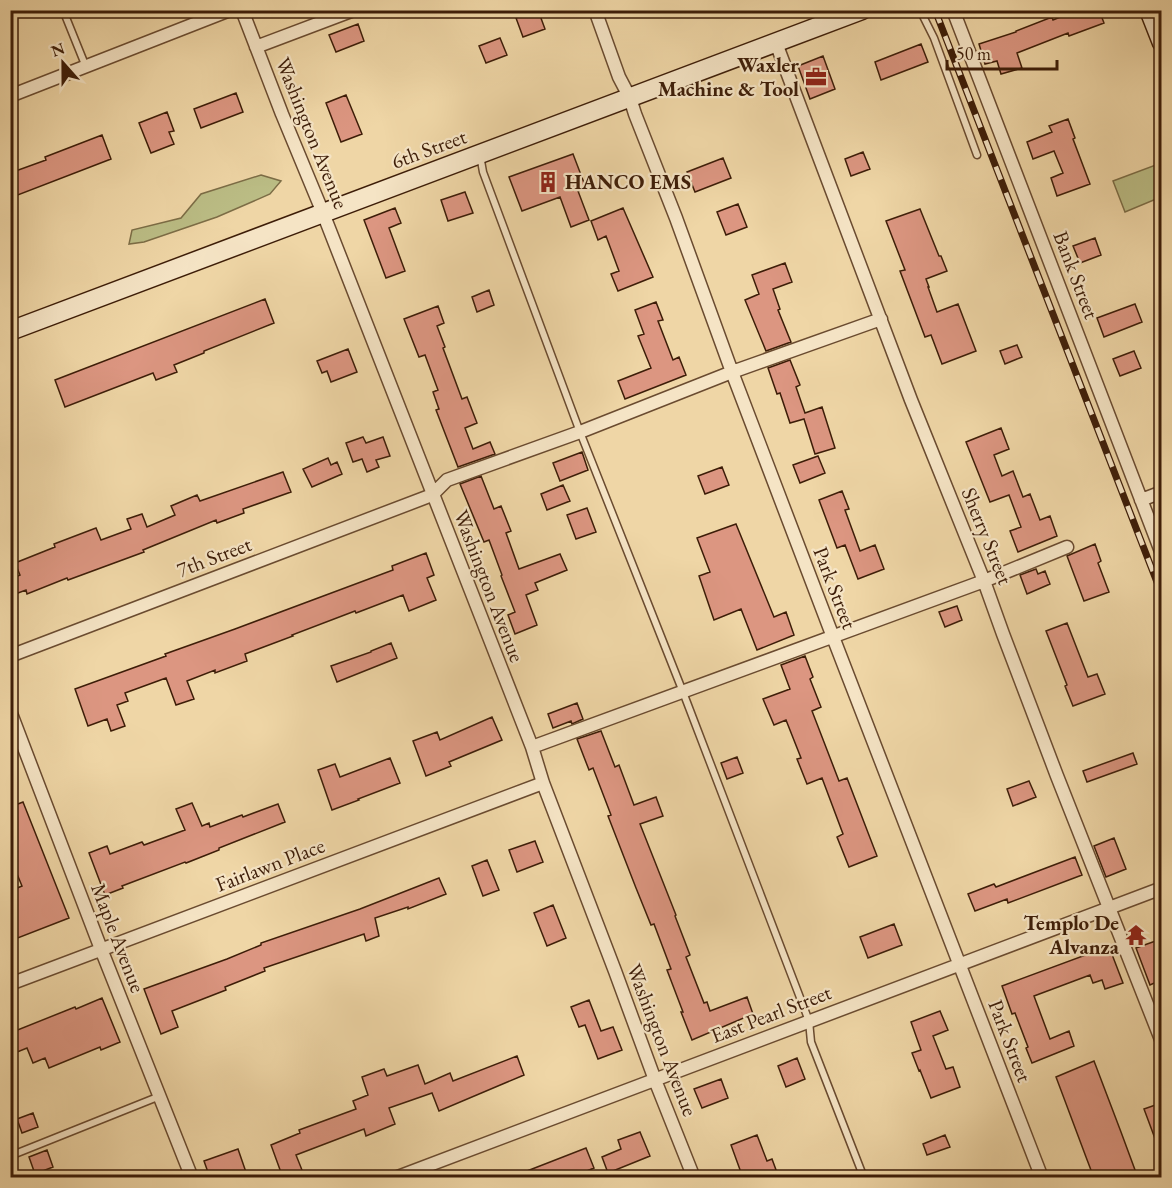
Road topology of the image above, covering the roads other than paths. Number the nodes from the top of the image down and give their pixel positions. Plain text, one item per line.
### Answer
1 (63, 10) edge
2 (231, 10) edge
3 (242, 10) edge
4 (354, 10) edge
5 (595, 10) edge
6 (862, 10) edge
7 (920, 10) edge
8 (953, 10) edge
9 (1149, 10) edge
10 (1161, 43) edge
11 (776, 44) junction
12 (256, 47) junction
13 (86, 67) junction
14 (10, 96) edge
15 (630, 98) junction
16 (480, 154) junction
17 (977, 155) dead end
18 (323, 213) junction
19 (881, 319) junction
20 (10, 331) edge
21 (732, 372) junction
22 (580, 432) junction
23 (1161, 492) edge
24 (432, 495) junction
25 (1141, 500) junction
26 (1067, 547) dead end
27 (1161, 554) edge
28 (984, 581) junction
29 (833, 637) junction
30 (10, 656) edge
31 (683, 692) junction
32 (10, 711) edge
33 (532, 747) junction
34 (543, 783) junction
35 (1161, 888) edge
36 (1108, 908) junction
37 (101, 949) junction
38 (960, 964) junction
39 (10, 984) edge
40 (809, 1021) junction
41 (1161, 1042) edge
42 (655, 1080) junction
43 (160, 1096) junction
44 (10, 1156) edge
45 (192, 1178) edge
46 (395, 1178) edge
47 (694, 1178) edge
48 (864, 1178) edge
49 (1042, 1178) edge

1 - 13 lane
2 - 13 street
3 - 12 street, Washington Avenue
4 - 12 street
5 - 15 street, Park Street
6 - 11 street, 6th Street
7 - 17 lane
8 - 25 street, Bank Street
9 - 10 street
11 - 15 street, 6th Street
11 - 19 street, Sherry Street
12 - 18 street, Washington Avenue
13 - 14 street
15 - 16 street, 6th Street
15 - 21 street, Park Street
16 - 18 street, 6th Street
16 - 22 lane
18 - 20 street, 6th Street
18 - 24 street, Washington Avenue
19 - 21 street, 7th Street
19 - 28 street, Sherry Street
21 - 22 street, 7th Street
21 - 29 street, Park Street
22 - 24 street, 7th Street
22 - 31 lane
23 - 25 street
24 - 30 street, 7th Street
24 - 33 street, Washington Avenue
25 - 27 street, Bank Street
26 - 28 street
28 - 29 street
28 - 36 street, Sherry Street
29 - 31 street
29 - 38 street, Park Street
31 - 33 street
31 - 40 lane
32 - 37 street, Maple Avenue
33 - 34 street, Washington Avenue
34 - 37 street, Fairlawn Place
34 - 42 street, Washington Avenue
35 - 36 street, East Pearl Street
36 - 38 street, East Pearl Street
36 - 41 street, Sherry Street
37 - 39 street, Fairlawn Place
37 - 43 street, Maple Avenue
38 - 40 street, East Pearl Street
38 - 49 street, Park Street
40 - 42 street, East Pearl Street
40 - 48 lane
42 - 46 street, East Pearl Street
42 - 47 street, Washington Avenue
43 - 44 lane
43 - 45 street, Maple Avenue

